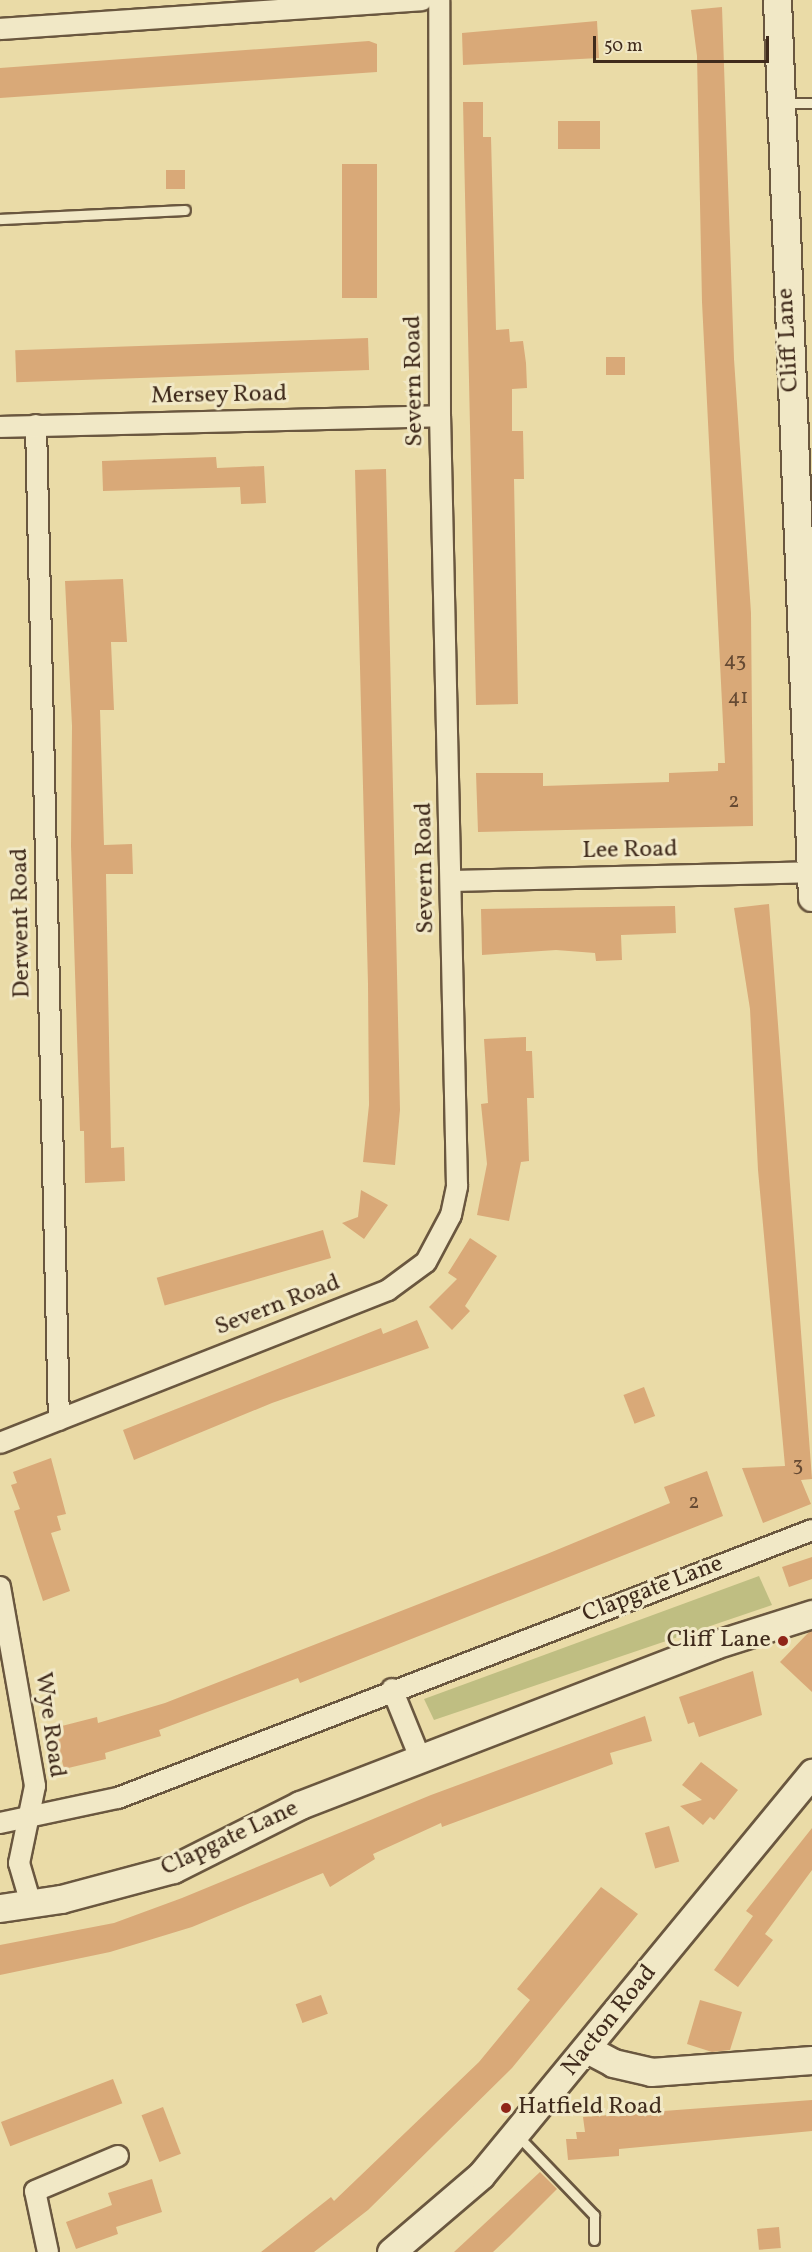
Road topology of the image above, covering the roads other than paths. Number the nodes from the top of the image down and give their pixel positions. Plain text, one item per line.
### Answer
1 (422, 0) edge
2 (439, 0) edge
3 (777, 0) edge
4 (0, 29) edge
5 (778, 103) junction
6 (812, 103) edge
7 (185, 210) dead end
8 (0, 219) edge
9 (440, 416) junction
10 (36, 425) junction
11 (0, 426) edge
12 (810, 732) edge
13 (452, 881) junction
14 (811, 884) edge
15 (59, 1420) junction
16 (0, 1443) edge
17 (812, 1530) edge
18 (0, 1587) edge
19 (812, 1614) edge
20 (392, 1689) junction
21 (420, 1758) junction
22 (812, 1773) edge
23 (28, 1819) junction
24 (0, 1823) edge
25 (31, 1904) junction
26 (0, 1908) edge
27 (589, 2050) junction
28 (812, 2060) edge
29 (516, 2134) junction
30 (118, 2156) dead end
31 (594, 2240) dead end
32 (48, 2252) edge
33 (391, 2252) edge

1 - 4 street
2 - 9 street, Severn Road
3 - 5 street, Cliff Lane
5 - 6 lane
5 - 12 street, Cliff Lane
7 - 8 lane
9 - 10 street, Mersey Road
9 - 13 street, Severn Road
10 - 11 street, Mersey Road
10 - 15 street, Derwent Road
12 - 14 street, Cliff Lane
13 - 14 street, Lee Road
13 - 15 street, Severn Road
15 - 16 street, Severn Road
17 - 20 street, Clapgate Lane
18 - 23 street, Wye Road
19 - 21 street, Clapgate Lane
20 - 21 street
20 - 23 street, Clapgate Lane
21 - 25 street, Clapgate Lane
22 - 27 street, Nacton Road
23 - 24 street, Clapgate Lane
23 - 25 street, Wye Road
25 - 26 street, Clapgate Lane
27 - 28 street
27 - 29 street, Nacton Road
29 - 31 lane
29 - 33 street, Nacton Road
30 - 32 street

